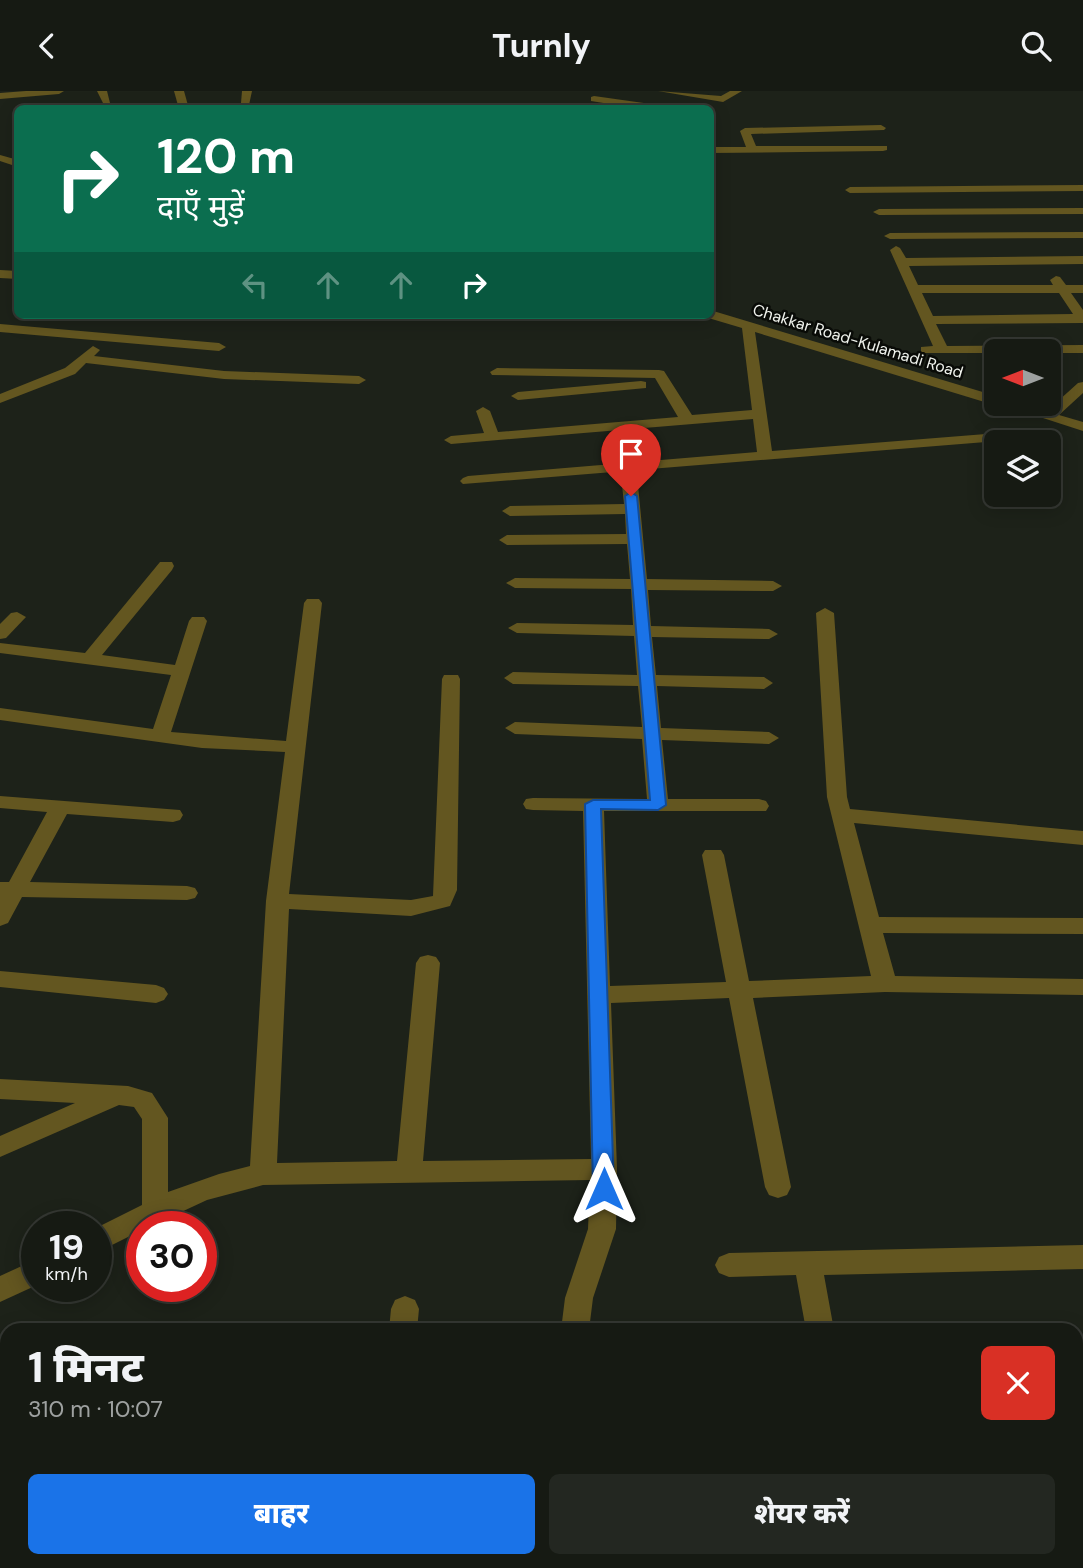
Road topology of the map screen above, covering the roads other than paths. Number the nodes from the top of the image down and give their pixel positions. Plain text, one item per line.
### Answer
1 (59, 91) edge
2 (102, 91) edge
3 (247, 91) edge
4 (606, 91) edge
5 (663, 91) edge
6 (737, 91) edge
7 (0, 96) edge
8 (246, 103) dead end
9 (108, 105) dead end
10 (628, 105) edge
11 (881, 128) dead end
12 (883, 148) dead end
13 (752, 149) junction
14 (714, 150) edge
15 (993, 188) junction
16 (1083, 188) edge
17 (850, 190) dead end
18 (869, 190) junction
19 (1083, 211) edge
20 (879, 212) junction
21 (1008, 212) junction
22 (1023, 235) junction
23 (1083, 235) edge
24 (890, 236) junction
25 (1041, 260) junction
26 (1083, 260) edge
27 (902, 262) junction
28 (914, 289) junction
29 (1062, 289) junction
30 (1083, 289) edge
31 (714, 315) edge
32 (1083, 318) edge
33 (928, 320) junction
34 (748, 325) junction
35 (0, 328) edge
36 (106, 338) junction
37 (219, 347) dead end
38 (1083, 349) edge
39 (926, 350) dead end
40 (942, 350) junction
41 (83, 359) junction
42 (497, 372) dead end
43 (359, 380) dead end
44 (665, 384) junction
45 (1083, 386) edge
46 (518, 395) dead end
47 (984, 397) edge
48 (0, 399) edge
49 (1060, 407) edge
50 (483, 411) dead end
51 (760, 414) junction
52 (1049, 417) edge
53 (688, 421) junction
54 (1083, 427) edge
55 (493, 437) junction
56 (984, 438) edge
57 (451, 440) dead end
58 (765, 457) junction
59 (468, 481) dead end
60 (630, 485) dead end
61 (632, 509) junction
62 (510, 511) dead end
63 (634, 539) junction
64 (507, 540) dead end
65 (166, 566) dead end
66 (515, 583) dead end
67 (638, 583) junction
68 (773, 586) dead end
69 (313, 603) dead end
70 (825, 613) dead end
71 (17, 617) dead end
72 (198, 621) dead end
73 (517, 628) dead end
74 (643, 631) junction
75 (0, 634) edge
76 (769, 634) dead end
77 (0, 648) edge
78 (90, 659) junction
79 (182, 671) junction
80 (513, 678) dead end
81 (451, 679) dead end
82 (647, 681) junction
83 (764, 683) dead end
84 (0, 714) edge
85 (515, 728) dead end
86 (652, 735) junction
87 (160, 737) junction
88 (769, 738) dead end
89 (295, 747) junction
90 (0, 802) edge
91 (533, 804) dead end
92 (593, 804) junction
93 (61, 805) junction
94 (658, 805) junction
95 (759, 806) dead end
96 (173, 815) dead end
97 (841, 815) junction
98 (1083, 838) edge
99 (713, 855) dead end
100 (8, 890) edge
101 (187, 893) dead end
102 (277, 901) junction
103 (0, 918) edge
104 (868, 925) junction
105 (1083, 926) edge
106 (428, 963) dead end
107 (0, 979) edge
108 (885, 984) junction
109 (1083, 987) edge
110 (741, 989) junction
111 (156, 995) dead end
112 (597, 995) junction
113 (0, 1089) edge
114 (117, 1095) junction
115 (0, 1147) edge
116 (604, 1169) junction
117 (409, 1172) junction
118 (262, 1174) junction
119 (778, 1187) dead end
120 (156, 1211) joint
121 (1083, 1257) edge
122 (808, 1263) junction
123 (729, 1265) dead end
124 (21, 1279) edge
125 (0, 1290) edge
126 (576, 1323) edge
127 (819, 1323) edge

1 - 7 street
2 - 9 street
3 - 8 street
4 - 10 street
5 - 6 street
11 - 13 street
12 - 13 street
13 - 14 street
15 - 16 street
15 - 18 street
15 - 21 street
17 - 18 street
18 - 20 street
19 - 21 street
20 - 21 street
20 - 24 street
21 - 22 street
22 - 23 street
22 - 24 street
22 - 25 street
24 - 27 street
25 - 26 street
25 - 27 street
25 - 29 street
27 - 28 street
28 - 29 street
28 - 33 street
29 - 30 street
29 - 32 street
31 - 34 street, Chakkar Road-Kulamadi Road
32 - 33 street
33 - 40 street
34 - 47 street, Chakkar Road-Kulamadi Road
34 - 51 street
35 - 36 street
36 - 37 street
36 - 41 street
38 - 40 street
39 - 40 street
41 - 43 street
41 - 48 street
42 - 44 street
44 - 46 street
44 - 53 street
45 - 49 street
50 - 55 street
51 - 53 street
51 - 58 street
52 - 54 street
53 - 55 street
55 - 57 street
56 - 58 street
58 - 59 street
60 - 61 street
61 - 62 street
61 - 63 street
63 - 64 street
63 - 67 street
65 - 78 street
66 - 67 street
67 - 68 street
67 - 74 street
69 - 89 street
70 - 97 street
71 - 75 street
72 - 79 street
73 - 74 street
74 - 76 street
74 - 82 street
77 - 78 street
78 - 79 street
79 - 87 street
80 - 82 street
81 - 102 street
82 - 83 street
82 - 86 street
84 - 87 street
85 - 86 street
86 - 88 street
86 - 94 street
87 - 89 street
89 - 102 street
90 - 93 street
91 - 92 street
92 - 94 street
92 - 112 street
93 - 96 street
93 - 100 street
94 - 95 street
97 - 98 street
97 - 104 street
99 - 110 street
100 - 101 street
100 - 103 street
102 - 118 street
104 - 105 street
104 - 108 street
106 - 117 street
107 - 111 street
108 - 109 street
108 - 110 street
110 - 112 street
110 - 119 street
112 - 116 street
113 - 114 street
114 - 115 street
114 - 120 street
116 - 117 street
116 - 126 street
117 - 118 street
118 - 120 street
121 - 122 street
122 - 123 street
122 - 127 street
124 - 125 street

